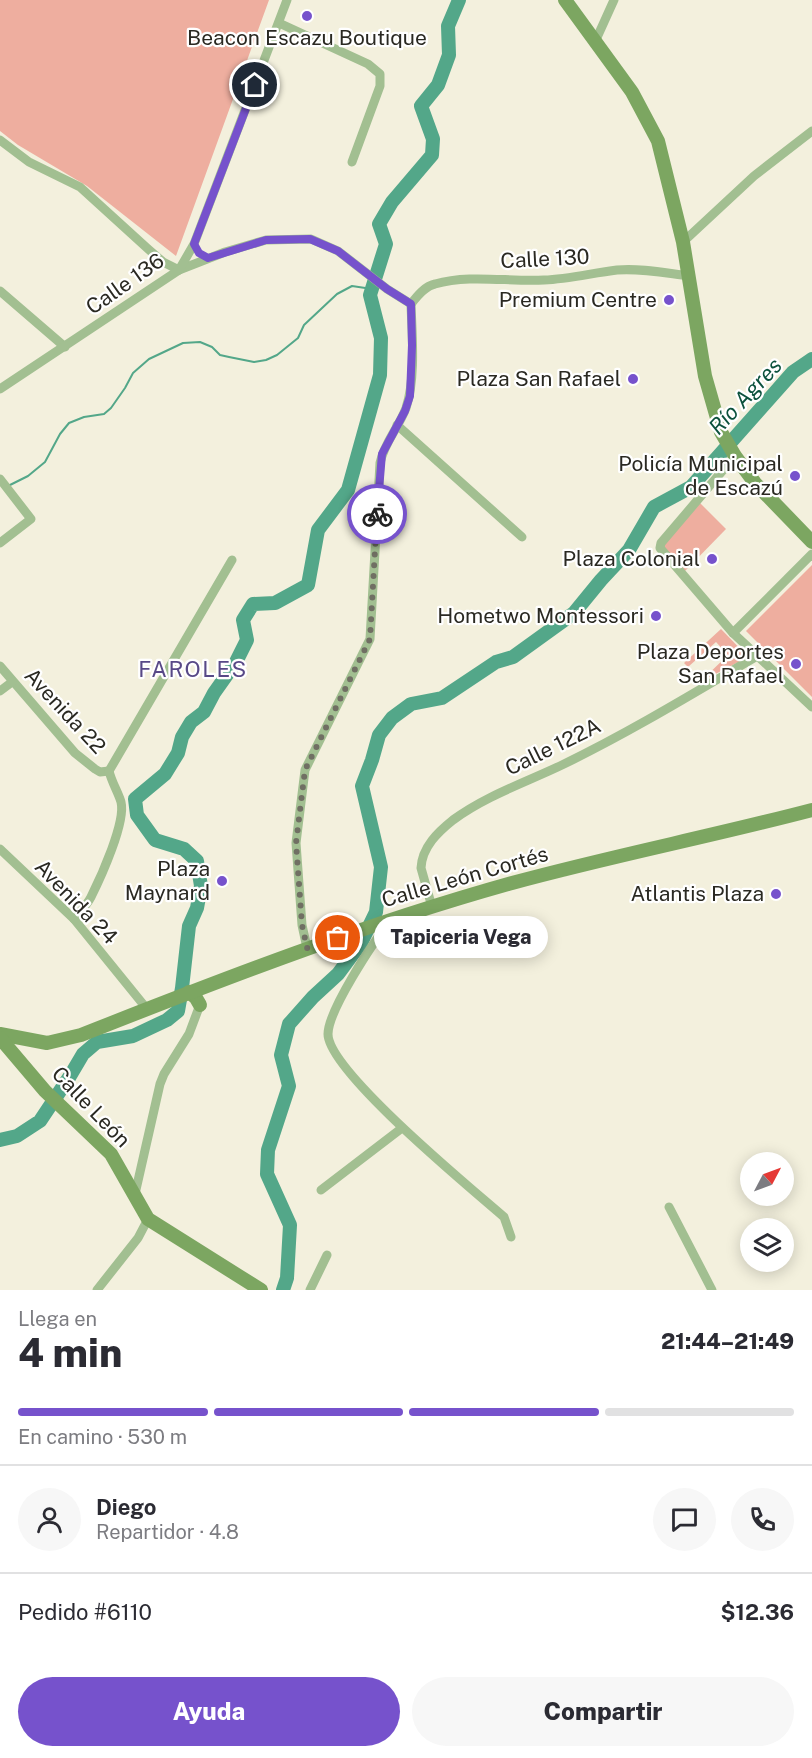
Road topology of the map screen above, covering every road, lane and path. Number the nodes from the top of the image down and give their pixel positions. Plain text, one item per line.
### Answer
1 (287, 0) edge
2 (565, 0) edge
3 (614, 0) edge
4 (279, 23) junction
5 (595, 42) junction
6 (812, 131) edge
7 (0, 140) edge
8 (352, 162) dead end
9 (683, 242) junction
10 (194, 244) junction
11 (208, 258) junction
12 (179, 270) junction
13 (690, 276) junction
14 (0, 291) edge
15 (411, 304) junction
16 (65, 347) junction
17 (0, 389) edge
18 (397, 425) junction
19 (733, 453) junction
20 (0, 479) edge
21 (522, 537) dead end
22 (812, 542) edge
23 (0, 543) edge
24 (812, 554) edge
25 (232, 560) dead end
26 (734, 633) junction
27 (757, 656) junction
28 (0, 666) edge
29 (12, 682) junction
30 (0, 691) edge
31 (812, 707) edge
32 (109, 771) junction
33 (812, 810) edge
34 (0, 849) edge
35 (432, 907) junction
36 (74, 919) junction
37 (384, 922) junction
38 (307, 948) junction
39 (207, 986) junction
40 (183, 994) junction
41 (200, 1005) junction
42 (147, 1009) junction
43 (0, 1036) edge
44 (21, 1038) junction
45 (11, 1051) junction
46 (402, 1128) junction
47 (321, 1190) dead end
48 (135, 1194) junction
49 (669, 1207) dead end
50 (147, 1219) junction
51 (511, 1237) dead end
52 (327, 1255) dead end
53 (98, 1290) edge
54 (261, 1290) edge
55 (310, 1290) edge
56 (712, 1290) edge

1 - 4 street, Calle 136
2 - 5 main road
3 - 5 street
4 - 8 street
4 - 10 street, Calle 136
5 - 9 main road
6 - 9 street
7 - 12 street
9 - 13 main road
10 - 11 street
10 - 12 street, Calle 136
11 - 12 street
11 - 15 street
12 - 16 street, Calle 136
13 - 15 street, Calle 130
13 - 19 main road
14 - 16 street
15 - 18 street
16 - 17 street, Calle 136
18 - 21 street
18 - 38 street
19 - 22 main road
19 - 26 street
20 - 23 street
24 - 26 street
25 - 32 street
26 - 27 street
27 - 31 street
27 - 35 street, Calle 122A
28 - 29 street, Avenida 22
29 - 30 street
29 - 32 street, Avenida 22
32 - 36 street
33 - 35 main road, Calle León Cortés
34 - 36 street, Avenida 24
35 - 37 main road, Calle León Cortés
36 - 42 street, Avenida 24
37 - 38 main road, Calle León Cortés
37 - 46 street
38 - 39 main road, Calle León Cortés
39 - 40 main road, Calle León Cortés
39 - 41 street
40 - 41 main road
40 - 42 main road, Calle León Cortés
41 - 48 street
42 - 44 main road, Calle León Cortés
43 - 44 main road, Calle León Cortés
43 - 45 main road, Calle León
44 - 45 main road
45 - 48 main road, Calle León
46 - 47 street
46 - 51 street
48 - 50 main road, Calle León
49 - 56 street
50 - 53 street
50 - 54 main road
52 - 55 street

